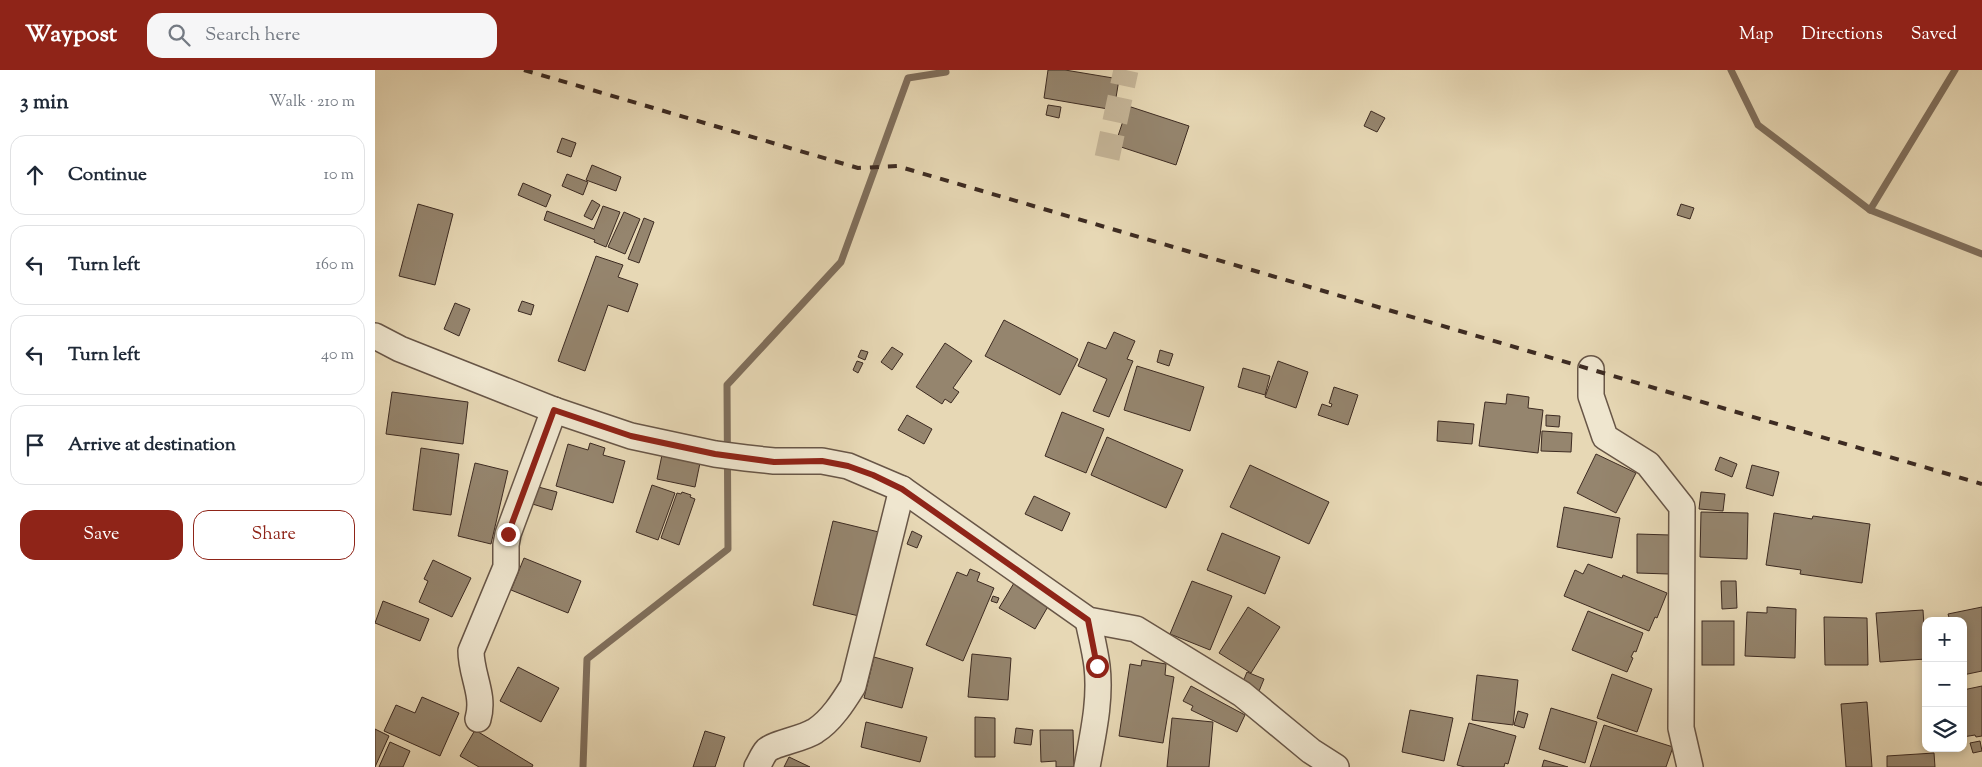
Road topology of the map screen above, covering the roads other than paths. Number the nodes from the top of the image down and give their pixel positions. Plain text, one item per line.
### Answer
1 (375, 336) edge
2 (1591, 369) dead end
3 (554, 410) junction
4 (902, 489) junction
5 (1088, 620) junction
6 (478, 719) dead end
7 (757, 767) edge
8 (1087, 767) edge
9 (1336, 767) edge
10 (1690, 767) edge

1 - 3 street
2 - 10 street
3 - 4 street
3 - 6 street
4 - 5 street
4 - 7 street
5 - 8 street
5 - 9 street

